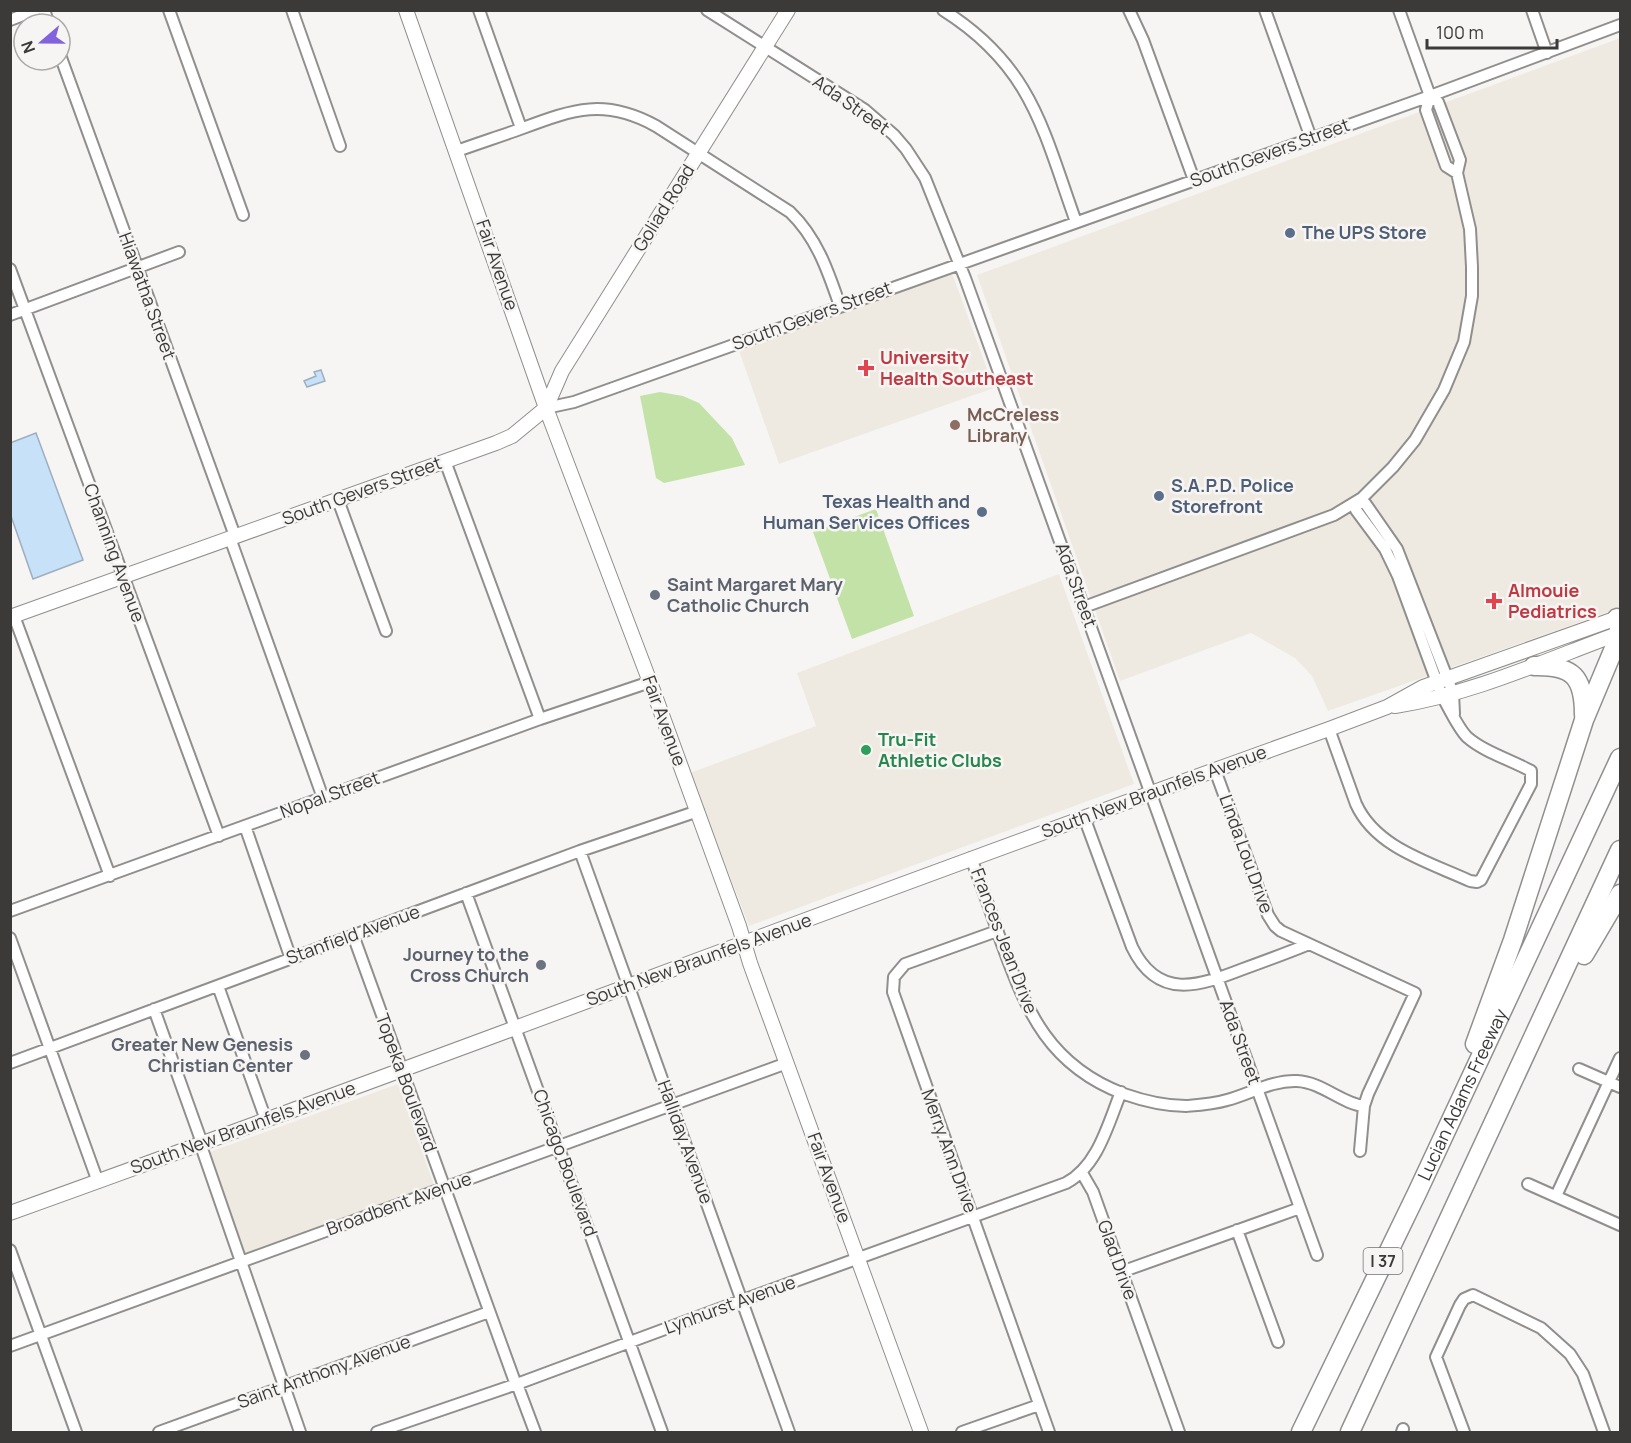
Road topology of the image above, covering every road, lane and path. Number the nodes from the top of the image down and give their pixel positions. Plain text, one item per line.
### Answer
1 (36, 10) edge
2 (169, 10) edge
3 (292, 10) edge
4 (406, 10) edge
5 (479, 10) edge
6 (707, 10) edge
7 (788, 10) edge
8 (943, 10) edge
9 (1129, 10) edge
10 (1264, 10) edge
11 (1399, 10) edge
12 (1532, 10) edge
13 (10, 20) edge
14 (1620, 25) edge
15 (765, 47) junction
16 (1547, 53) junction
17 (66, 72) edge
18 (1430, 96) junction
19 (521, 128) junction
20 (1311, 138) junction
21 (340, 146) dead end
22 (457, 151) junction
23 (699, 153) junction
24 (1194, 180) junction
25 (243, 215) dead end
26 (1076, 222) junction
27 (179, 252) dead end
28 (960, 263) junction
29 (137, 268) junction
30 (10, 269) edge
31 (840, 306) junction
32 (25, 310) junction
33 (10, 315) edge
34 (546, 408) junction
35 (445, 461) junction
36 (338, 500) junction
37 (1357, 502) junction
38 (232, 537) junction
39 (123, 577) junction
40 (1084, 608) junction
41 (12, 617) edge
42 (1620, 627) edge
43 (386, 630) dead end
44 (1534, 666) junction
45 (1442, 680) junction
46 (650, 682) junction
47 (1447, 695) junction
48 (1387, 707) junction
49 (540, 719) junction
50 (1584, 720) junction
51 (1329, 729) junction
52 (1620, 758) edge
53 (1215, 770) junction
54 (1150, 793) junction
55 (323, 798) junction
56 (698, 812) junction
57 (1084, 817) junction
58 (245, 826) junction
59 (219, 836) junction
60 (1620, 850) edge
61 (580, 851) junction
62 (971, 858) junction
63 (110, 876) junction
64 (466, 893) junction
65 (1620, 894) edge
66 (10, 911) edge
67 (997, 931) junction
68 (353, 935) junction
69 (10, 938) edge
70 (745, 943) junction
71 (1309, 944) junction
72 (291, 959) junction
73 (1217, 979) junction
74 (218, 986) junction
75 (628, 987) junction
76 (154, 1009) junction
77 (514, 1027) junction
78 (51, 1048) junction
79 (1620, 1058) edge
80 (10, 1063) edge
81 (787, 1063) junction
82 (401, 1069) junction
83 (1579, 1069) dead end
84 (1610, 1082) junction
85 (1620, 1087) edge
86 (1257, 1089) junction
87 (1465, 1089) junction
88 (1121, 1092) junction
89 (672, 1104) junction
90 (1365, 1106) junction
91 (266, 1120) junction
92 (1493, 1125) junction
93 (201, 1143) junction
94 (558, 1146) junction
95 (1360, 1151) dead end
96 (1082, 1173) junction
97 (98, 1182) junction
98 (1528, 1184) dead end
99 (444, 1187) junction
100 (1556, 1196) junction
101 (1300, 1208) junction
102 (10, 1213) edge
103 (972, 1216) junction
104 (1620, 1225) edge
105 (1237, 1230) junction
106 (10, 1250) edge
107 (1317, 1255) dead end
108 (858, 1258) junction
109 (241, 1263) junction
110 (1121, 1272) junction
111 (743, 1300) junction
112 (489, 1311) junction
113 (42, 1335) junction
114 (631, 1342) junction
115 (1278, 1342) dead end
116 (10, 1346) edge
117 (517, 1384) junction
118 (283, 1388) junction
119 (1039, 1406) junction
120 (409, 1421) junction
121 (76, 1432) edge
122 (159, 1432) edge
123 (300, 1432) edge
124 (377, 1432) edge
125 (412, 1432) edge
126 (535, 1432) edge
127 (662, 1432) edge
128 (789, 1432) edge
129 (921, 1432) edge
130 (962, 1432) edge
131 (1049, 1432) edge
132 (1179, 1432) edge
133 (1301, 1432) edge
134 (1350, 1432) edge
135 (1464, 1432) edge
136 (1604, 1432) edge

1 - 13 street
2 - 25 street
3 - 21 street
4 - 22 main road, Fair Avenue
5 - 19 street
6 - 15 street, Ada Street
7 - 15 main road, Goliad Road
8 - 26 street
9 - 24 street
10 - 20 street
11 - 18 street
12 - 16 street
14 - 16 street, South Gevers Street
15 - 23 main road, Goliad Road
15 - 28 street, Ada Street
16 - 18 street, South Gevers Street
17 - 29 street, Hiawatha Street
18 - 20 street, South Gevers Street
18 - 37 street
19 - 22 street
19 - 23 street
20 - 24 street, South Gevers Street
22 - 34 main road, Fair Avenue
23 - 31 street
23 - 34 main road, Goliad Road
24 - 26 street, South Gevers Street
26 - 28 street, South Gevers Street
27 - 29 street
28 - 31 street, South Gevers Street
28 - 40 street, Ada Street
29 - 32 street
29 - 38 street, Hiawatha Street
30 - 32 street, Channing Avenue
31 - 34 street, South Gevers Street
32 - 33 street
32 - 39 street, Channing Avenue
34 - 35 main road, South Gevers Street
34 - 46 main road, Fair Avenue
35 - 36 main road, South Gevers Street
35 - 49 street
36 - 38 main road, South Gevers Street
36 - 43 street
37 - 40 street
37 - 45 street
38 - 39 main road, South Gevers Street
38 - 55 street, Hiawatha Street
39 - 41 main road, South Gevers Street
39 - 59 street, Channing Avenue
40 - 54 street, Ada Street
41 - 63 street
42 - 44 main road, South New Braunfels Avenue
42 - 45 main road, South New Braunfels Avenue
42 - 50 highway
44 - 47 main road, South New Braunfels Avenue
44 - 50 highway
45 - 47 street
45 - 48 main road, South New Braunfels Avenue
46 - 49 street, Nopal Street
46 - 56 main road, Fair Avenue
47 - 48 main road, South New Braunfels Avenue
47 - 51 street
48 - 51 main road, South New Braunfels Avenue
49 - 55 street, Nopal Street
50 - 87 highway
51 - 53 main road, South New Braunfels Avenue
52 - 87 highway, Lucian Adams Freeway / I 37
53 - 54 main road, South New Braunfels Avenue
53 - 71 street, Linda Lou Drive
54 - 57 main road, South New Braunfels Avenue
54 - 73 street, Ada Street
55 - 58 street, Nopal Street
56 - 61 street, Stanfield Avenue
56 - 70 main road, Fair Avenue
57 - 62 main road, South New Braunfels Avenue
57 - 73 street
58 - 59 street, Nopal Street
58 - 72 street
59 - 63 street, Nopal Street
60 - 92 highway, I 37
61 - 64 street, Stanfield Avenue
61 - 75 street, Halliday Avenue
62 - 67 street, Frances Jean Drive
62 - 70 main road, South New Braunfels Avenue
63 - 66 street, Nopal Street
64 - 68 street, Stanfield Avenue
64 - 77 street, Chicago Boulevard
65 - 92 highway
67 - 88 street, Frances Jean Drive
67 - 103 street, Merry Ann Drive
68 - 72 street, Stanfield Avenue
68 - 82 street, Topeka Boulevard
69 - 78 street
70 - 75 main road, South New Braunfels Avenue
70 - 81 main road, Fair Avenue
71 - 73 street
71 - 90 street, Linda Lou Drive
72 - 74 street, Stanfield Avenue
73 - 86 street, Ada Street
74 - 76 street, Stanfield Avenue
74 - 91 street
75 - 77 main road, South New Braunfels Avenue
75 - 89 street, Halliday Avenue
76 - 78 street, Stanfield Avenue
76 - 93 street
77 - 82 main road, South New Braunfels Avenue
77 - 94 street, Chicago Boulevard
78 - 80 street, Stanfield Avenue
78 - 97 street
79 - 84 street
81 - 89 street, Broadbent Avenue
81 - 108 main road, Fair Avenue
82 - 91 main road, South New Braunfels Avenue
82 - 99 street, Topeka Boulevard
83 - 84 street
84 - 85 street
84 - 100 street
86 - 88 street, Frances Jean Drive
86 - 90 street, Frances Jean Drive
86 - 101 street, Ada Street
87 - 133 highway, Lucian Adams Freeway / I 37
88 - 96 street
89 - 94 street, Broadbent Avenue
89 - 111 street, Halliday Avenue
90 - 95 street
91 - 93 main road, South New Braunfels Avenue
92 - 134 highway, I 37
93 - 97 main road, South New Braunfels Avenue
93 - 109 street
94 - 99 street, Broadbent Avenue
94 - 114 street, Chicago Boulevard
96 - 103 street, Lynhurst Avenue
96 - 110 street, Glad Drive
97 - 102 main road, South New Braunfels Avenue
98 - 100 street
99 - 109 street, Broadbent Avenue
99 - 112 street, Topeka Boulevard
100 - 104 street
101 - 105 street
101 - 107 street, Ada Street
103 - 108 street, Lynhurst Avenue
103 - 119 street, Merry Ann Drive
105 - 110 street
105 - 115 street
106 - 113 street
108 - 111 street, Lynhurst Avenue
108 - 129 main road, Fair Avenue
109 - 113 street, Broadbent Avenue
109 - 118 street
110 - 132 street, Glad Drive
111 - 114 street, Lynhurst Avenue
111 - 128 street, Halliday Avenue
112 - 117 street, Topeka Boulevard
112 - 118 street, Saint Anthony Avenue
113 - 116 street, Broadbent Avenue
113 - 121 street
114 - 117 street, Lynhurst Avenue
114 - 127 street, Chicago Boulevard
117 - 120 street, Lynhurst Avenue
117 - 126 street, Topeka Boulevard
118 - 122 street, Saint Anthony Avenue
118 - 123 street
119 - 130 street
119 - 131 street, Merry Ann Drive
120 - 124 street, Lynhurst Avenue
120 - 125 street
135 - 136 street

